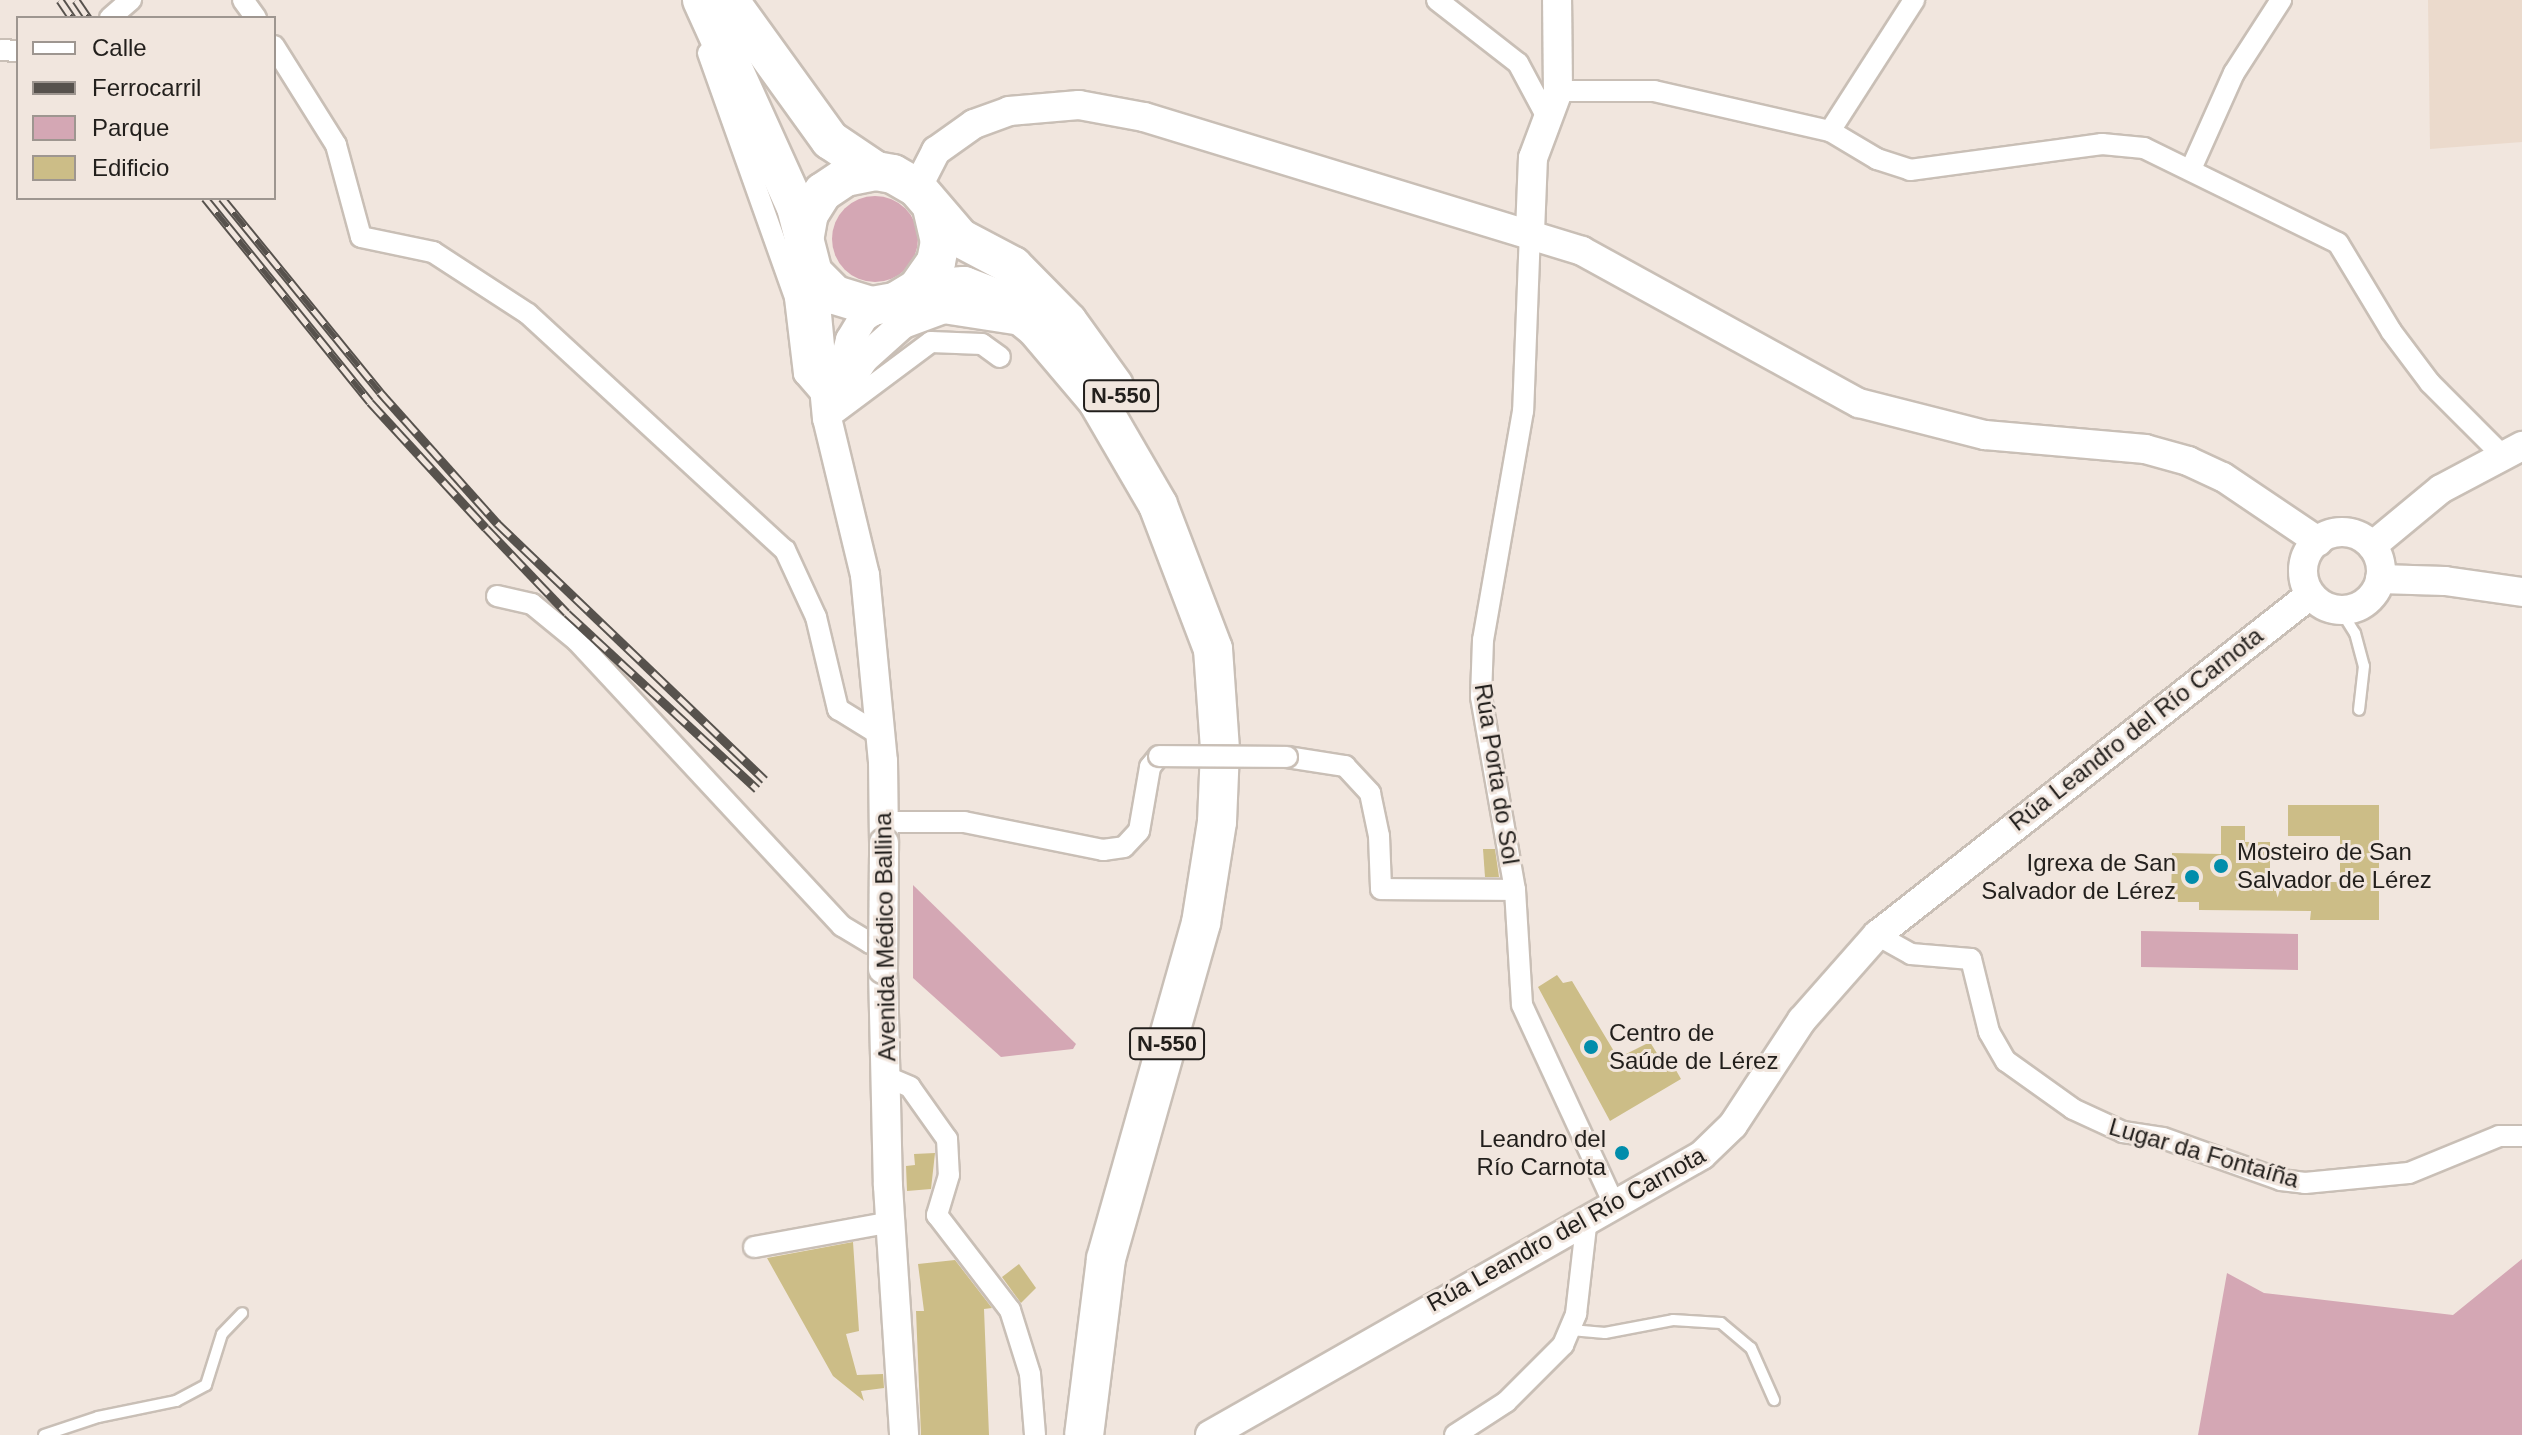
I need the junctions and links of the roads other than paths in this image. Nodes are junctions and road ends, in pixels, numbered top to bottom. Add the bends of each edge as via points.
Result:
1 (131, 0) edge
2 (1437, 0) edge
3 (1557, 0) edge
4 (1914, 0) edge
5 (2281, 0) edge
6 (713, 5) edge
7 (112, 16) edge
8 (276, 49) edge
9 (1558, 91) junction
10 (1548, 119) junction
11 (1830, 131) junction
12 (2191, 169) junction
13 (876, 171) junction
14 (924, 197) junction
15 (1530, 232) junction
16 (809, 257) junction
17 (917, 289) junction
18 (881, 306) junction
19 (1035, 327) junction
20 (1000, 357) dead end
21 (831, 404) junction
22 (2511, 450) edge
23 (2318, 541) junction
24 (2372, 546) junction
25 (2380, 579) junction
26 (2522, 592) edge
27 (2310, 595) junction
28 (497, 596) dead end
29 (2341, 611) junction
30 (1213, 649) junction
31 (2359, 710) dead end
32 (880, 735) junction
33 (884, 832) junction
34 (1515, 890) junction
35 (1877, 935) junction
36 (883, 956) junction
37 (887, 1077) junction
38 (2522, 1136) edge
39 (1613, 1202) junction
40 (1587, 1217) junction
41 (891, 1222) junction
42 (754, 1247) dead end
43 (242, 1313) dead end
44 (1571, 1330) junction
45 (1774, 1400) dead end
46 (44, 1435) edge
47 (904, 1435) edge
48 (1035, 1435) edge
49 (1084, 1435) edge
50 (1210, 1435) edge
51 (1455, 1435) edge

1 - 7 street
2 - 10 street via 1518,63
3 - 9 street
4 - 11 street
5 - 12 street via 2234,73
6 - 13 highway, N-550 via 830,140
6 - 16 highway via 796,207
6 - 21 street via 704,39 795,298 804,374
8 - 32 street via 336,145 361,237 433,252 528,314 785,550 816,617 838,709
9 - 10 street
9 - 11 street via 1633,87
10 - 15 street via 1533,158
11 - 12 street via 1877,159 1910,170 2127,143
12 - 22 street via 2338,243 2391,331 2430,383
13 - 14 highway, N-550
13 - 16 highway via 845,177 823,192 809,214
14 - 15 street via 936,151 974,124 1045,104 1079,105 1144,117
14 - 17 highway via 940,242 936,262
14 - 30 highway, N-550 via 960,238 1013,266 1068,322 1145,431 1176,499
15 - 23 street via 1624,270 1807,379 1859,403 1985,435 2145,449 2188,461 2223,477
15 - 34 street, Rúa Porta do Sol via 1523,411 1480,667 1484,727
16 - 18 highway via 835,295
16 - 21 street, Avenida Médico Ballina
17 - 18 highway, N-550
17 - 19 highway, N-550 via 964,286 1001,300
18 - 21 street, Avenida Médico Ballina via 863,318 850,340
19 - 21 street via 994,313 944,309 903,324 864,359
19 - 30 highway, N-550 via 1097,400 1158,505
20 - 21 street via 982,344 931,342
21 - 32 street, Avenida Médico Ballina via 834,444 865,575
22 - 24 street via 2441,489
23 - 24 street via 2340,532
23 - 27 street via 2302,572
24 - 25 street
25 - 26 street
25 - 29 street via 2366,602
27 - 29 street
27 - 35 street, Rúa Leandro del Río Carnota
28 - 36 street via 532,604 577,641 842,926
29 - 31 lane via 2355,633 2364,666
30 - 49 highway, N-550 via 1220,765 1201,923 1106,1259
32 - 33 street, Avenida Médico Ballina
33 - 34 street, bridge via 964,822 1103,850 1124,847 1139,831 1150,767 1159,756 1287,757 1345,766 1370,793 1379,836 1381,889
33 - 36 street, Avenida Médico Ballina, bridge
34 - 39 street, Rúa Porta do Sol via 1522,1005
35 - 38 street, Lugar da Fontaíña via 1911,954 1971,959 1989,1032 2006,1061 2073,1109 2123,1132 2163,1138 2281,1180 2305,1183 2409,1173 2499,1136
35 - 39 street, Rúa Leandro del Río Carnota via 1802,1020 1718,1141 1683,1167
36 - 37 street, Avenida Médico Ballina
37 - 41 street, Avenida Médico Ballina
37 - 48 street via 910,1087 947,1139 949,1175 937,1215 1010,1310 1030,1374
39 - 40 street, Rúa Leandro del Río Carnota
40 - 44 street
40 - 50 street, Rúa Leandro del Río Carnota
41 - 42 street
41 - 47 street, Avenida Médico Ballina
43 - 46 lane via 222,1334 206,1385 176,1401
44 - 45 lane via 1605,1333 1673,1320 1721,1323 1751,1348
44 - 51 street via 1528,1383

